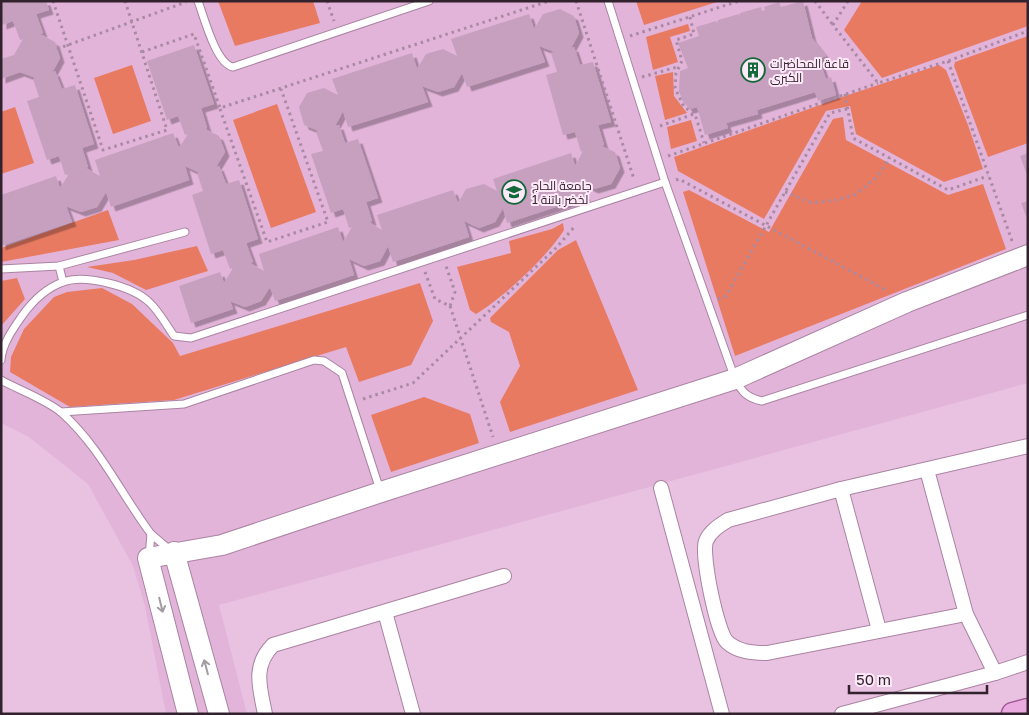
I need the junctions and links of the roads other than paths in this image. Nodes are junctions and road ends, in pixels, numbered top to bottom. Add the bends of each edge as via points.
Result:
1 (198, 1) edge
2 (429, 1) edge
3 (608, 1) edge
4 (665, 182) junction
5 (185, 232) dead end
6 (1023, 257) edge
7 (59, 266) junction
8 (1, 269) edge
9 (63, 282) junction
10 (1028, 315) edge
11 (1, 360) edge
12 (735, 379) junction
13 (1, 380) edge
14 (61, 412) junction
15 (1028, 446) edge
16 (927, 470) junction
17 (661, 488) dead end
18 (841, 489) junction
19 (381, 492) junction
20 (151, 534) junction
21 (174, 552) junction
22 (148, 558) junction
23 (504, 576) dead end
24 (385, 612) junction
25 (966, 614) junction
26 (879, 630) junction
27 (1028, 662) edge
28 (995, 674) junction
29 (1028, 710) edge
30 (188, 714) edge
31 (219, 714) edge
32 (265, 714) edge
33 (413, 714) edge
34 (722, 714) edge
35 (842, 714) edge
36 (1013, 714) edge

1 - 2 lane via 220,58 233,67
3 - 4 lane
4 - 9 lane via 191,338 174,336 150,302 129,290 96,280
4 - 12 lane
5 - 7 lane
6 - 12 street via 907,302
7 - 8 lane
7 - 9 lane
9 - 11 lane via 32,302 13,330
10 - 12 lane via 762,401 743,393
12 - 19 street
13 - 14 lane
14 - 19 lane via 184,404 314,360 324,361 342,373
14 - 20 lane via 95,449
15 - 16 street
16 - 18 street
16 - 25 street
17 - 34 street
18 - 26 street
18 - 26 street via 728,520 706,539 704,563 722,635 745,652 767,653
19 - 21 street via 222,545
20 - 21 lane
20 - 22 lane
21 - 22 street
31 -> 21 street
22 -> 30 street
23 - 24 street
24 - 32 street via 273,645 261,661 257,676
24 - 33 street
25 - 26 street
25 - 28 street
27 - 28 street
28 - 35 street
29 - 36 main road

